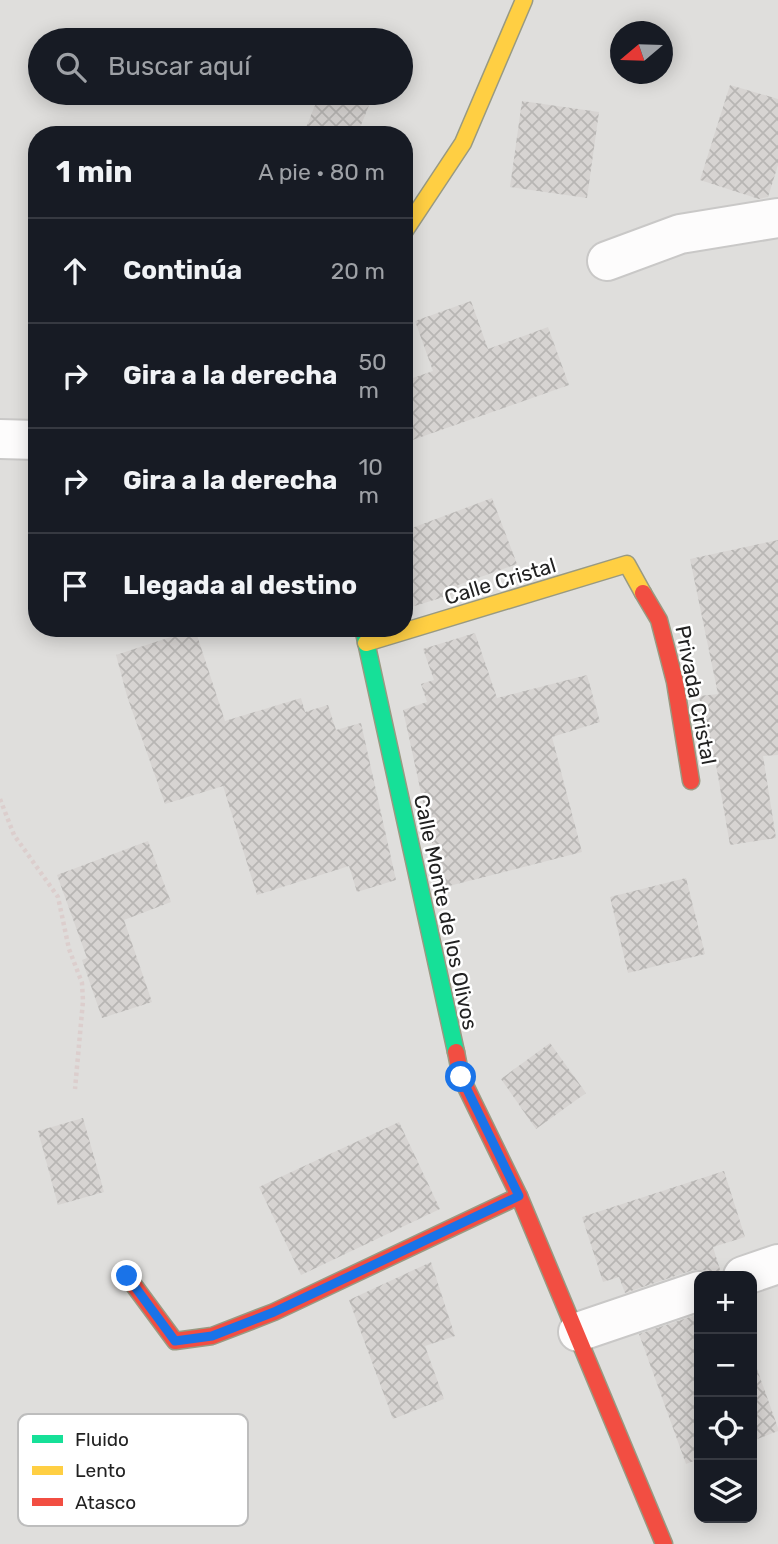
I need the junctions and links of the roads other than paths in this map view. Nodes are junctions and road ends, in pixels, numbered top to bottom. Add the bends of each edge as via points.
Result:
1 (524, 0) edge
2 (413, 218) edge
3 (778, 218) edge
4 (607, 261) dead end
5 (0, 439) edge
6 (28, 440) edge
7 (637, 581) joint
8 (413, 623) edge
9 (364, 637) edge
10 (691, 781) dead end
11 (519, 1196) junction
12 (778, 1264) edge
13 (757, 1271) edge
14 (127, 1276) dead end
15 (694, 1293) edge
16 (578, 1332) junction
17 (664, 1544) edge

1 - 2 street via 463,143
3 - 4 street via 680,234
5 - 6 street
7 - 8 street, Calle Cristal via 627,564
7 - 10 street, Privada Cristal via 659,620 675,682
9 - 11 street, Calle Monte de los Olivos via 461,1077
11 - 14 street via 274,1312 212,1336 175,1341
11 - 16 street, Calle Monte de los Olivos
12 - 13 street
15 - 16 street
16 - 17 street, Calle Monte de los Olivos

